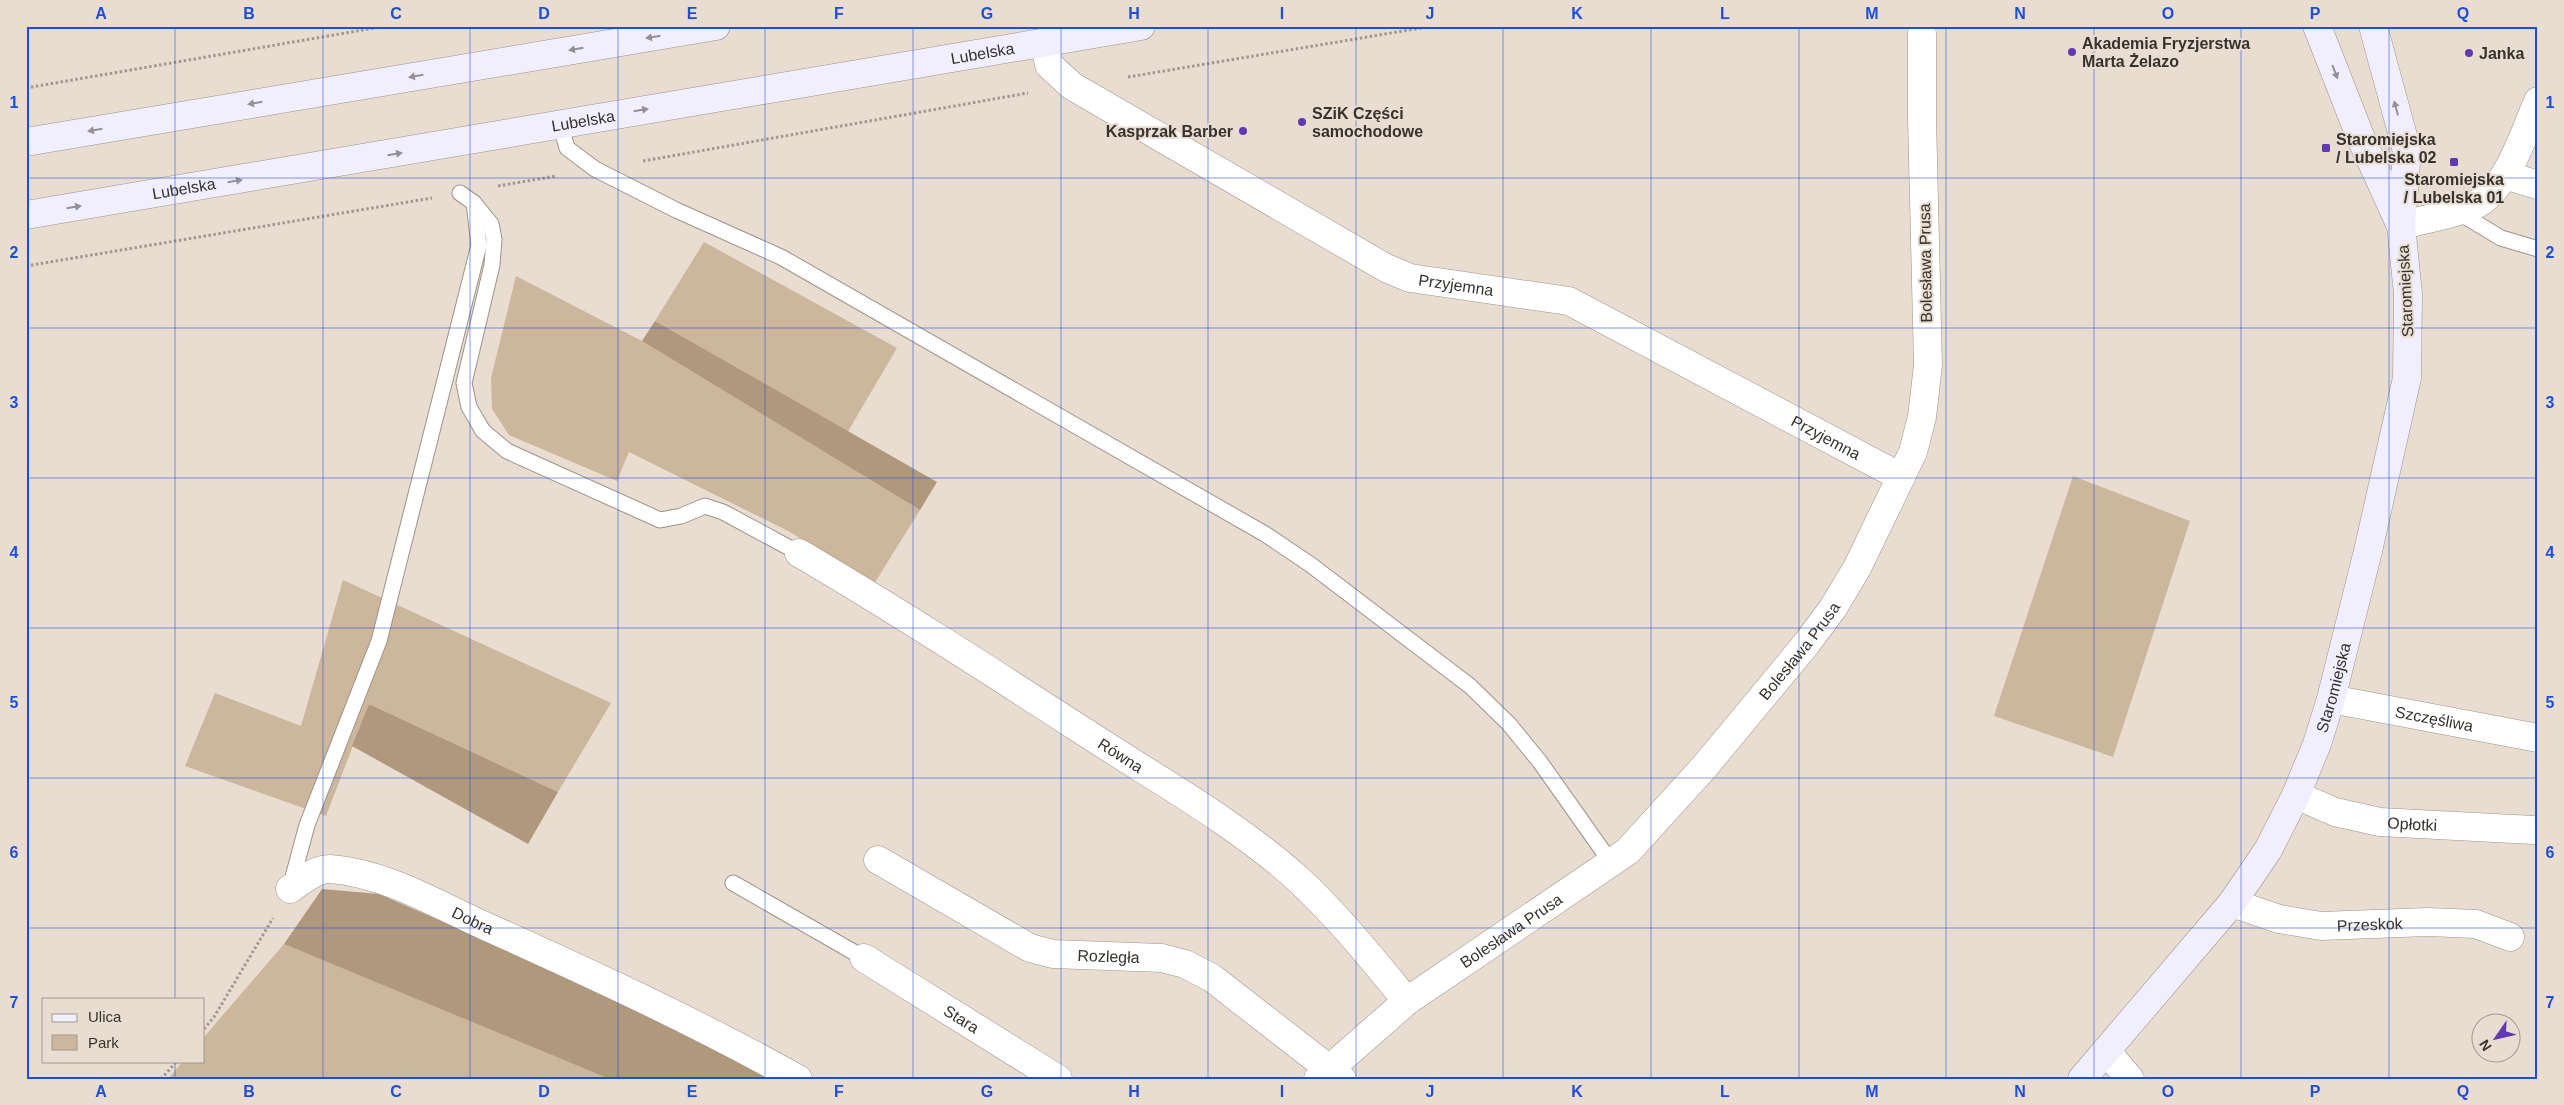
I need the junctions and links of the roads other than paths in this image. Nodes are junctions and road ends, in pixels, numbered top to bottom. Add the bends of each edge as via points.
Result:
1 (716, 26) edge
2 (1141, 26) edge
3 (2317, 26) edge
4 (2373, 26) edge
5 (1922, 34) dead end
6 (1045, 43) junction
7 (2538, 101) edge
8 (560, 123) junction
9 (29, 144) edge
10 (2505, 175) junction
11 (2538, 185) edge
12 (460, 193) road end
13 (474, 203) junction
14 (31, 210) edge
15 (2455, 211) junction
16 (2401, 225) junction
17 (2538, 248) edge
18 (1902, 477) junction
19 (800, 552) joint
20 (2331, 698) junction
21 (2538, 738) edge
22 (2296, 796) junction
23 (2533, 830) dead end
24 (878, 860) dead end
25 (1612, 864) junction
26 (733, 883) dead end
27 (290, 889) joint
28 (2232, 903) junction
29 (2510, 937) dead end
30 (864, 958) joint
31 (1408, 1001) junction
32 (2106, 1051) junction
33 (1330, 1075) edge
34 (798, 1079) edge
35 (1058, 1079) edge
36 (2082, 1079) edge
37 (2130, 1079) edge

1 -> 9 main road
2 - 6 main road, Lubelska
3 -> 16 main road, Staromiejska via 2360,136
16 -> 4 main road, Staromiejska via 2407,151
5 - 18 street, Bolesława Prusa via 1928,365 1922,417 1913,452
8 -> 6 main road, Lubelska
6 - 18 street, Przyjemna via 1049,65 1072,86 1386,268 1410,278 1569,301
7 - 10 street, Staromiejska
14 -> 8 main road, Lubelska via 437,147
8 - 25 lane via 566,148 595,169 676,210 782,257 1264,534 1311,565 1470,686 1509,724
10 - 11 street
10 - 15 street, Staromiejska via 2492,192 2475,205
12 - 13 lane
13 - 19 lane via 491,224 494,239 492,265 464,383 469,407 483,431 507,451 660,520 682,516 705,506
13 - 27 lane via 480,245 379,641 307,826
15 - 16 street, Staromiejska
15 - 17 lane via 2501,238
16 - 20 main road, Staromiejska via 2408,294 2407,378
18 - 25 street, Bolesława Prusa via 1857,568 1833,608 1706,765 1652,827
19 - 31 street, Równa via 1155,777 1268,854 1299,880
20 - 21 street, Szczęśliwa
20 - 22 main road, Staromiejska
22 - 23 street, Opłotki via 2335,812 2380,822
22 - 28 main road, Staromiejska via 2268,850
24 - 33 street, Rozległa via 1030,948 1053,954 1162,958 1185,964 1212,978
25 - 31 street, Bolesława Prusa
26 - 30 lane
27 - 34 street, Dobra via 312,873 328,869 386,882 626,989 727,1039
28 - 29 street, Przeskok via 2279,918 2321,926 2428,922 2476,924
28 - 32 main road, Staromiejska
30 - 35 street, Stara
31 - 33 street, Bolesława Prusa
32 - 36 main road, Staromiejska
32 - 37 street

